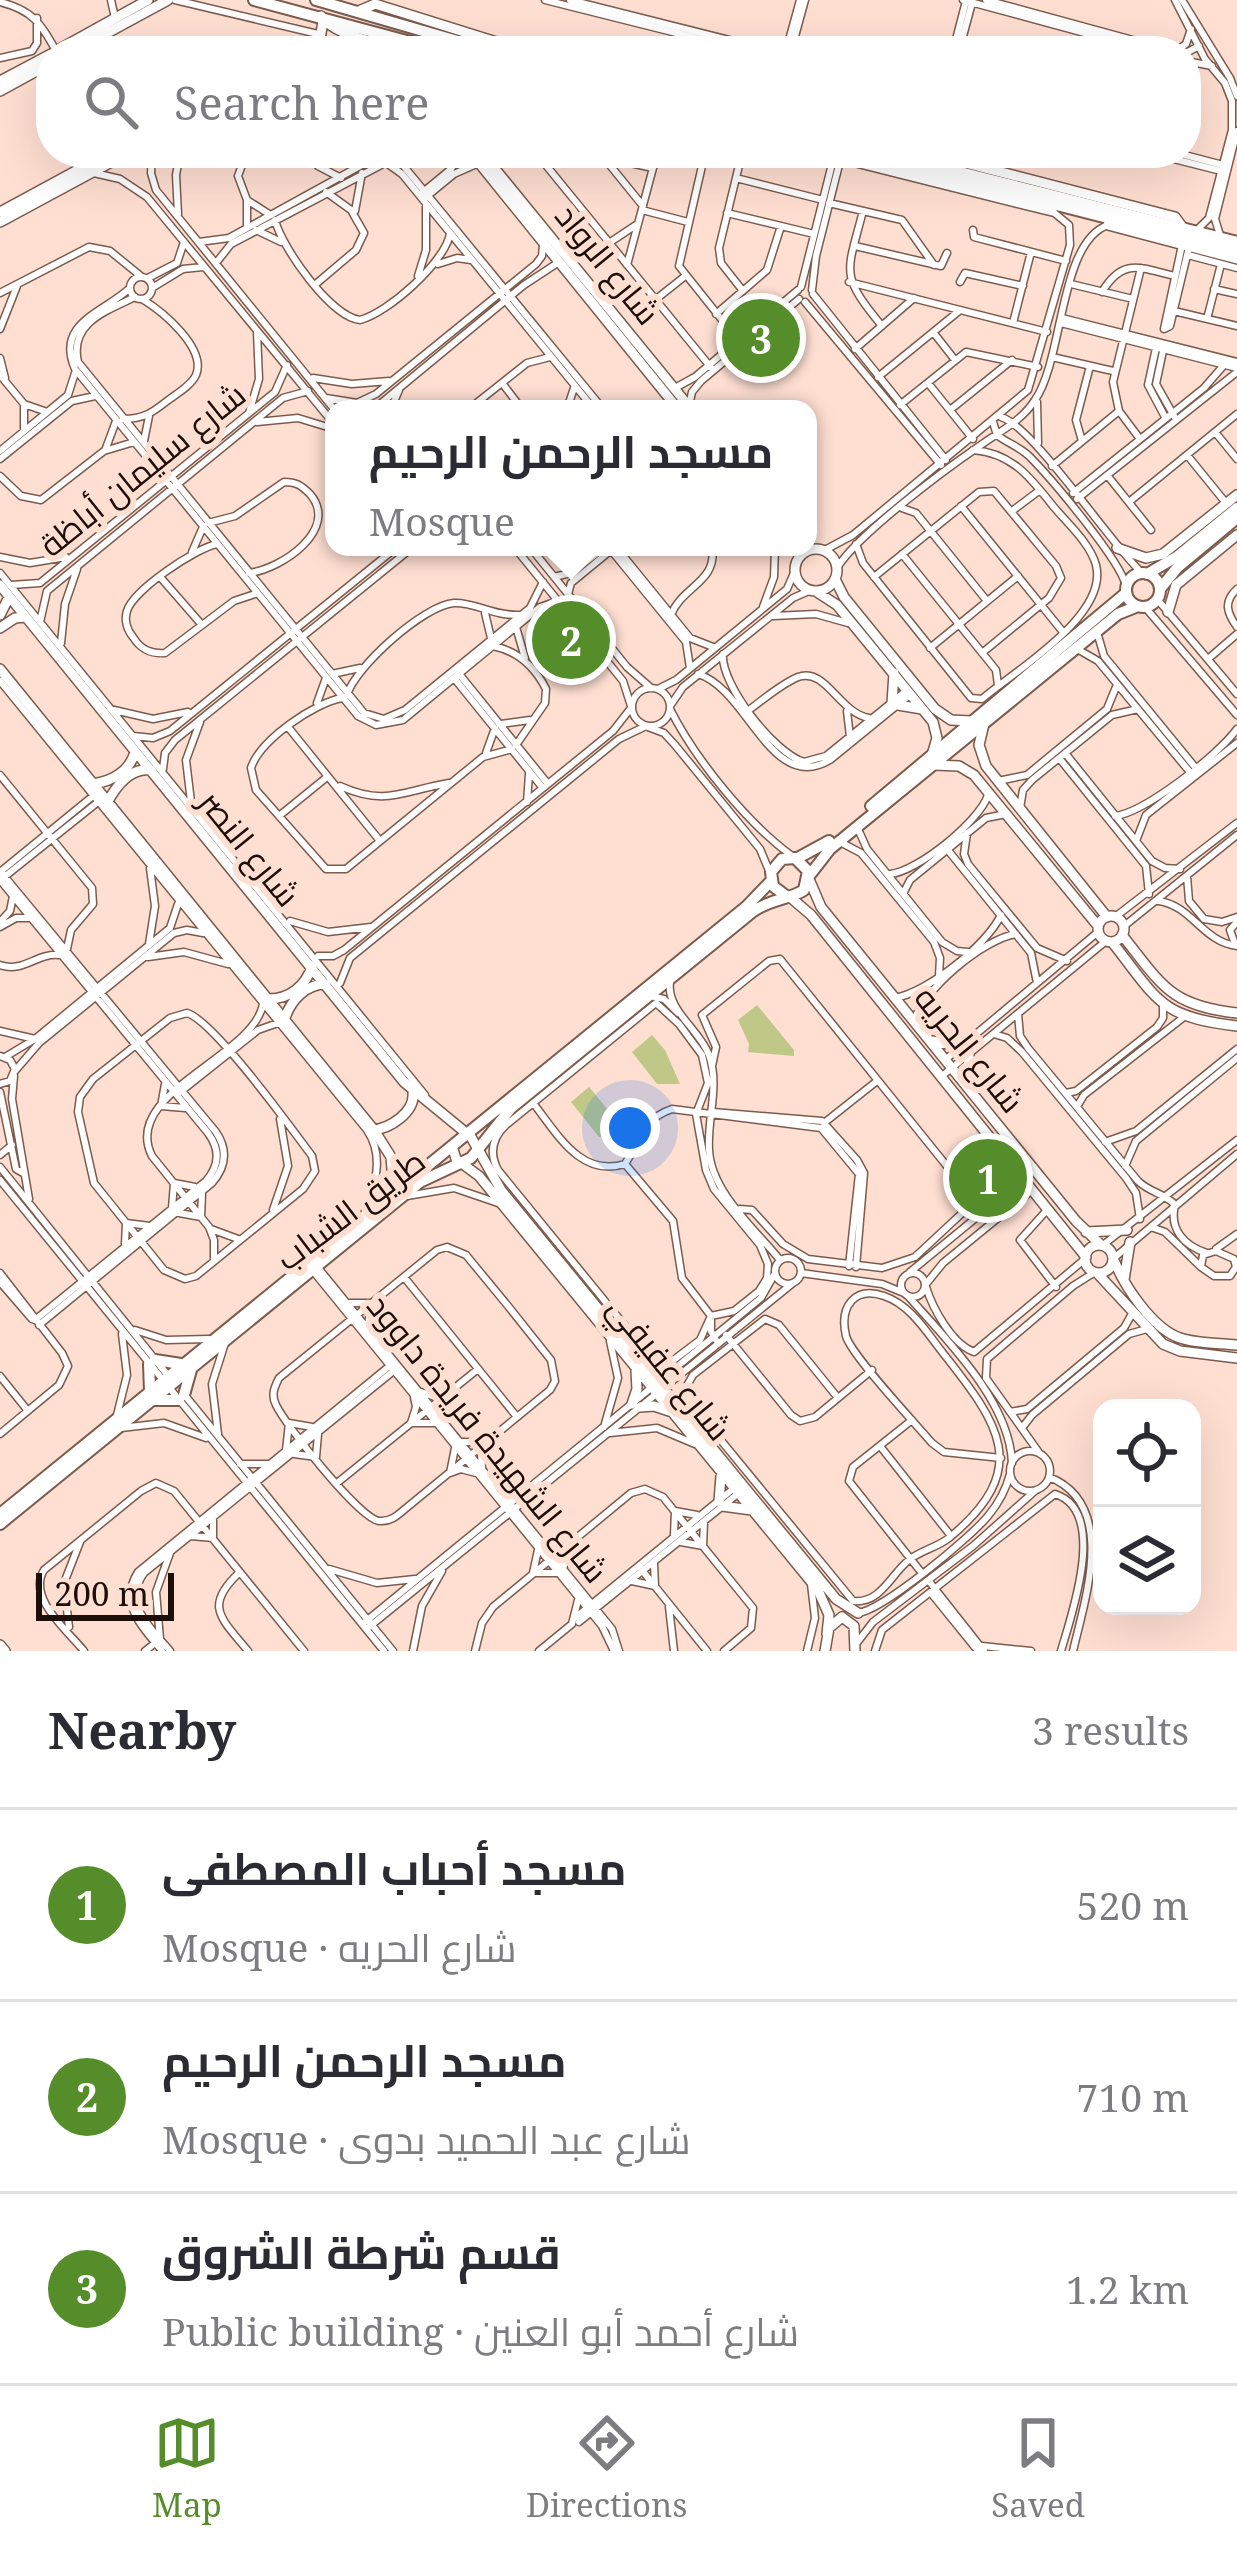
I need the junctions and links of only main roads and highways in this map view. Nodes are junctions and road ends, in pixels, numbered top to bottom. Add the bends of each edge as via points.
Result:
1 (254, 0) edge
2 (319, 1) edge
3 (351, 6) edge
4 (377, 36) edge
5 (445, 36) edge
6 (910, 168) edge
7 (950, 168) edge
8 (970, 179) junction
9 (985, 182) junction
10 (1234, 248) edge
11 (1232, 506) edge
12 (1237, 518) edge
13 (1144, 573) junction
14 (1126, 590) junction
15 (1150, 600) junction
16 (980, 722) junction
17 (932, 761) junction
18 (795, 859) junction
19 (809, 878) junction
20 (771, 879) junction
21 (787, 896) junction
22 (396, 1196) junction
23 (312, 1265) junction
24 (188, 1365) junction
25 (150, 1396) junction
26 (117, 1424) junction
27 (0, 1514) edge
28 (0, 1524) edge

1 - 4 main road
2 - 3 main road
3 - 5 main road
6 - 8 main road
7 - 8 main road
8 - 9 main road
9 - 10 main road via 1187,229
9 - 10 main road via 1053,208
11 - 13 main road via 1178,556
12 - 15 main road
13 - 14 main road
13 - 15 main road via 1156,579
14 - 15 main road
14 - 16 main road
15 - 16 main road via 1124,610
16 - 17 main road
17 - 18 main road
17 - 19 main road via 819,860
18 - 19 main road
18 - 20 main road via 778,861
19 - 21 main road via 804,890
20 - 21 main road
20 - 22 main road, طريق الشباب
21 - 22 main road, طريق الشباب via 752,912 503,1116 478,1151
22 - 23 main road, طريق الشباب
22 - 23 main road, طريق الشباب
23 - 24 main road, طريق الشباب
24 - 25 main road, طريق الشباب
24 - 25 main road via 181,1398
24 - 25 main road via 152,1362
25 - 26 main road, طريق الشباب
26 - 27 main road, طريق الشباب
26 - 28 main road, طريق الشباب

